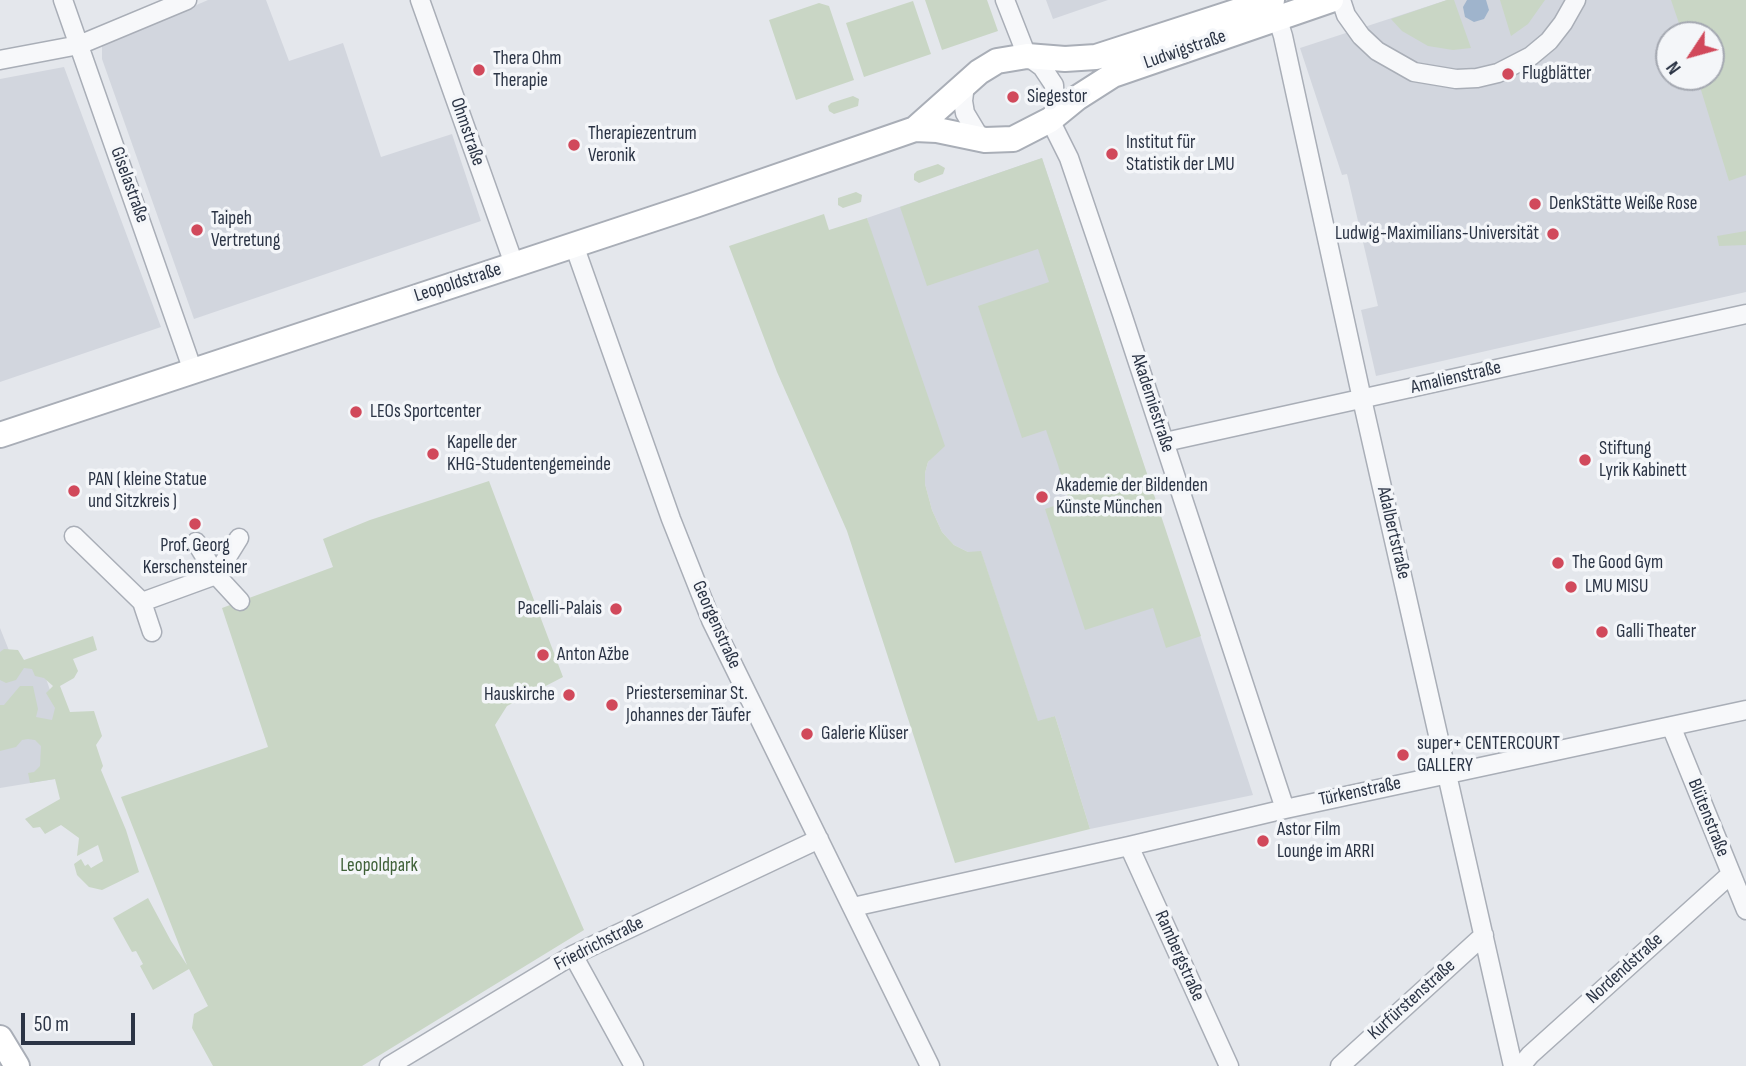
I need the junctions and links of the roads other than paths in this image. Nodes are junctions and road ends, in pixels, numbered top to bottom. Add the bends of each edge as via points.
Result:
1 (63, 0) edge
2 (187, 0) edge
3 (421, 0) edge
4 (1005, 0) edge
5 (1331, 0) edge
6 (1341, 0) edge
7 (1576, 0) edge
8 (1274, 6) edge
9 (79, 46) junction
10 (1027, 56) junction
11 (0, 60) edge
12 (965, 85) junction
13 (1050, 120) junction
14 (915, 129) junction
15 (985, 140) junction
16 (574, 245) junction
17 (514, 264) junction
18 (1746, 314) edge
19 (193, 371) junction
20 (1362, 400) junction
21 (0, 435) edge
22 (1165, 442) junction
23 (74, 536) dead end
24 (239, 538) dead end
25 (196, 542) dead end
26 (216, 575) junction
27 (240, 601) dead end
28 (142, 602) junction
29 (152, 632) dead end
30 (1746, 710) edge
31 (1671, 726) junction
32 (1447, 773) junction
33 (1285, 809) junction
34 (819, 839) junction
35 (1129, 846) junction
36 (1731, 874) junction
37 (852, 907) junction
38 (1746, 910) edge
39 (1484, 935) junction
40 (573, 955) junction
41 (0, 1038) edge
42 (17, 1066) edge
43 (389, 1066) edge
44 (634, 1066) edge
45 (930, 1066) edge
46 (1229, 1066) edge
47 (1340, 1066) edge
48 (1513, 1066) edge
49 (1521, 1066) edge

1 - 9 street, Giselastraße
2 - 9 street
3 - 17 street, Ohmstraße
4 - 10 street
5 - 8 main road, Ludwigstraße
6 - 7 street via 1353,26 1377,51 1414,72 1456,79 1498,73 1531,56 1549,41
8 - 10 main road, Ludwigstraße via 1096,57
8 - 13 main road, Ludwigstraße via 1113,75
8 - 20 street, Adalbertstraße
9 - 11 street
9 - 19 street, Giselastraße
10 - 12 main road, Leopoldstraße via 998,61
10 - 13 street via 1055,85
12 - 14 main road, Leopoldstraße
12 - 15 street via 965,113
13 - 15 main road, Leopoldstraße via 1013,139
13 - 22 street, Akademiestraße via 1069,158
14 - 15 main road, Leopoldstraße
14 - 16 main road, Leopoldstraße
16 - 17 main road, Leopoldstraße
16 - 34 street, Georgenstraße via 711,620
17 - 19 main road, Leopoldstraße
18 - 20 street, Amalienstraße
19 - 21 main road, Leopoldstraße
20 - 22 street, Amalienstraße
20 - 32 street, Adalbertstraße
22 - 33 street, Akademiestraße
23 - 28 street
24 - 26 street
25 - 26 street
26 - 27 street
26 - 28 street
28 - 29 street
30 - 31 street, Türkenstraße
31 - 32 street, Türkenstraße
31 - 36 street, Blütenstraße
32 - 33 street, Türkenstraße
32 - 39 street, Adalbertstraße
33 - 35 street, Türkenstraße
34 - 37 street, Georgenstraße
34 - 40 street, Friedrichstraße
35 - 37 street, Türkenstraße
35 - 46 street, Rambergstraße
36 - 38 street, Blütenstraße
36 - 49 street, Nordendstraße
37 - 45 street, Georgenstraße
39 - 47 street, Kurfürstenstraße
39 - 48 street, Adalbertstraße
40 - 43 street, Friedrichstraße
40 - 44 street
41 - 42 main road

